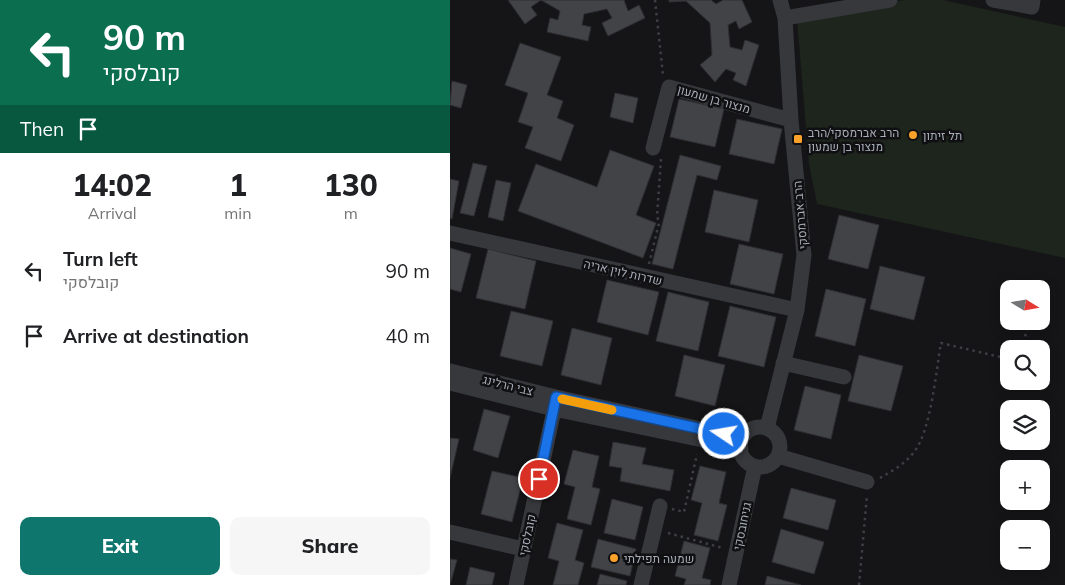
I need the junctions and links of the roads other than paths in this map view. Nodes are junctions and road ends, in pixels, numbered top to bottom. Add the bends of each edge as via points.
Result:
1 (780, 0) edge
2 (890, 0) edge
3 (993, 0) edge
4 (1032, 3) edge
5 (785, 18) junction
6 (791, 120) junction
7 (653, 148) dead end
8 (450, 233) edge
9 (797, 310) junction
10 (783, 363) junction
11 (450, 370) edge
12 (844, 377) dead end
13 (450, 383) edge
14 (555, 403) junction
15 (767, 428) junction
16 (741, 443) junction
17 (778, 456) junction
18 (755, 466) junction
19 (867, 482) road end
20 (660, 506) road end
21 (450, 532) edge
22 (523, 549) junction
23 (516, 585) edge
24 (641, 585) edge
25 (729, 585) edge

1 - 5 street, הרב אברמסקי
2 - 5 street
3 - 4 street
5 - 6 street, הרב אברמסקי
6 - 7 street, מנצור בן שמעון via 669,87
6 - 9 street, הרב אברמסקי via 804,255
8 - 9 street, שדרות לוין אריה
9 - 10 street, הרב אברמסקי
10 - 12 street
10 - 15 street, הרב אברמסקי
11 - 14 street, צבי הרלינג
13 - 14 street, צבי הרלינג
14 - 16 street, צבי הרלינג
14 - 16 street, צבי הרלינג via 700,440
14 - 22 street, קובלסקי
15 - 16 street via 756,427 745,433
15 - 17 street via 778,436
16 - 18 street via 745,460
17 - 18 street via 769,465
17 - 19 street
18 - 25 street, גניחובסקי
20 - 24 street
21 - 22 street
22 - 23 street, קובלסקי

